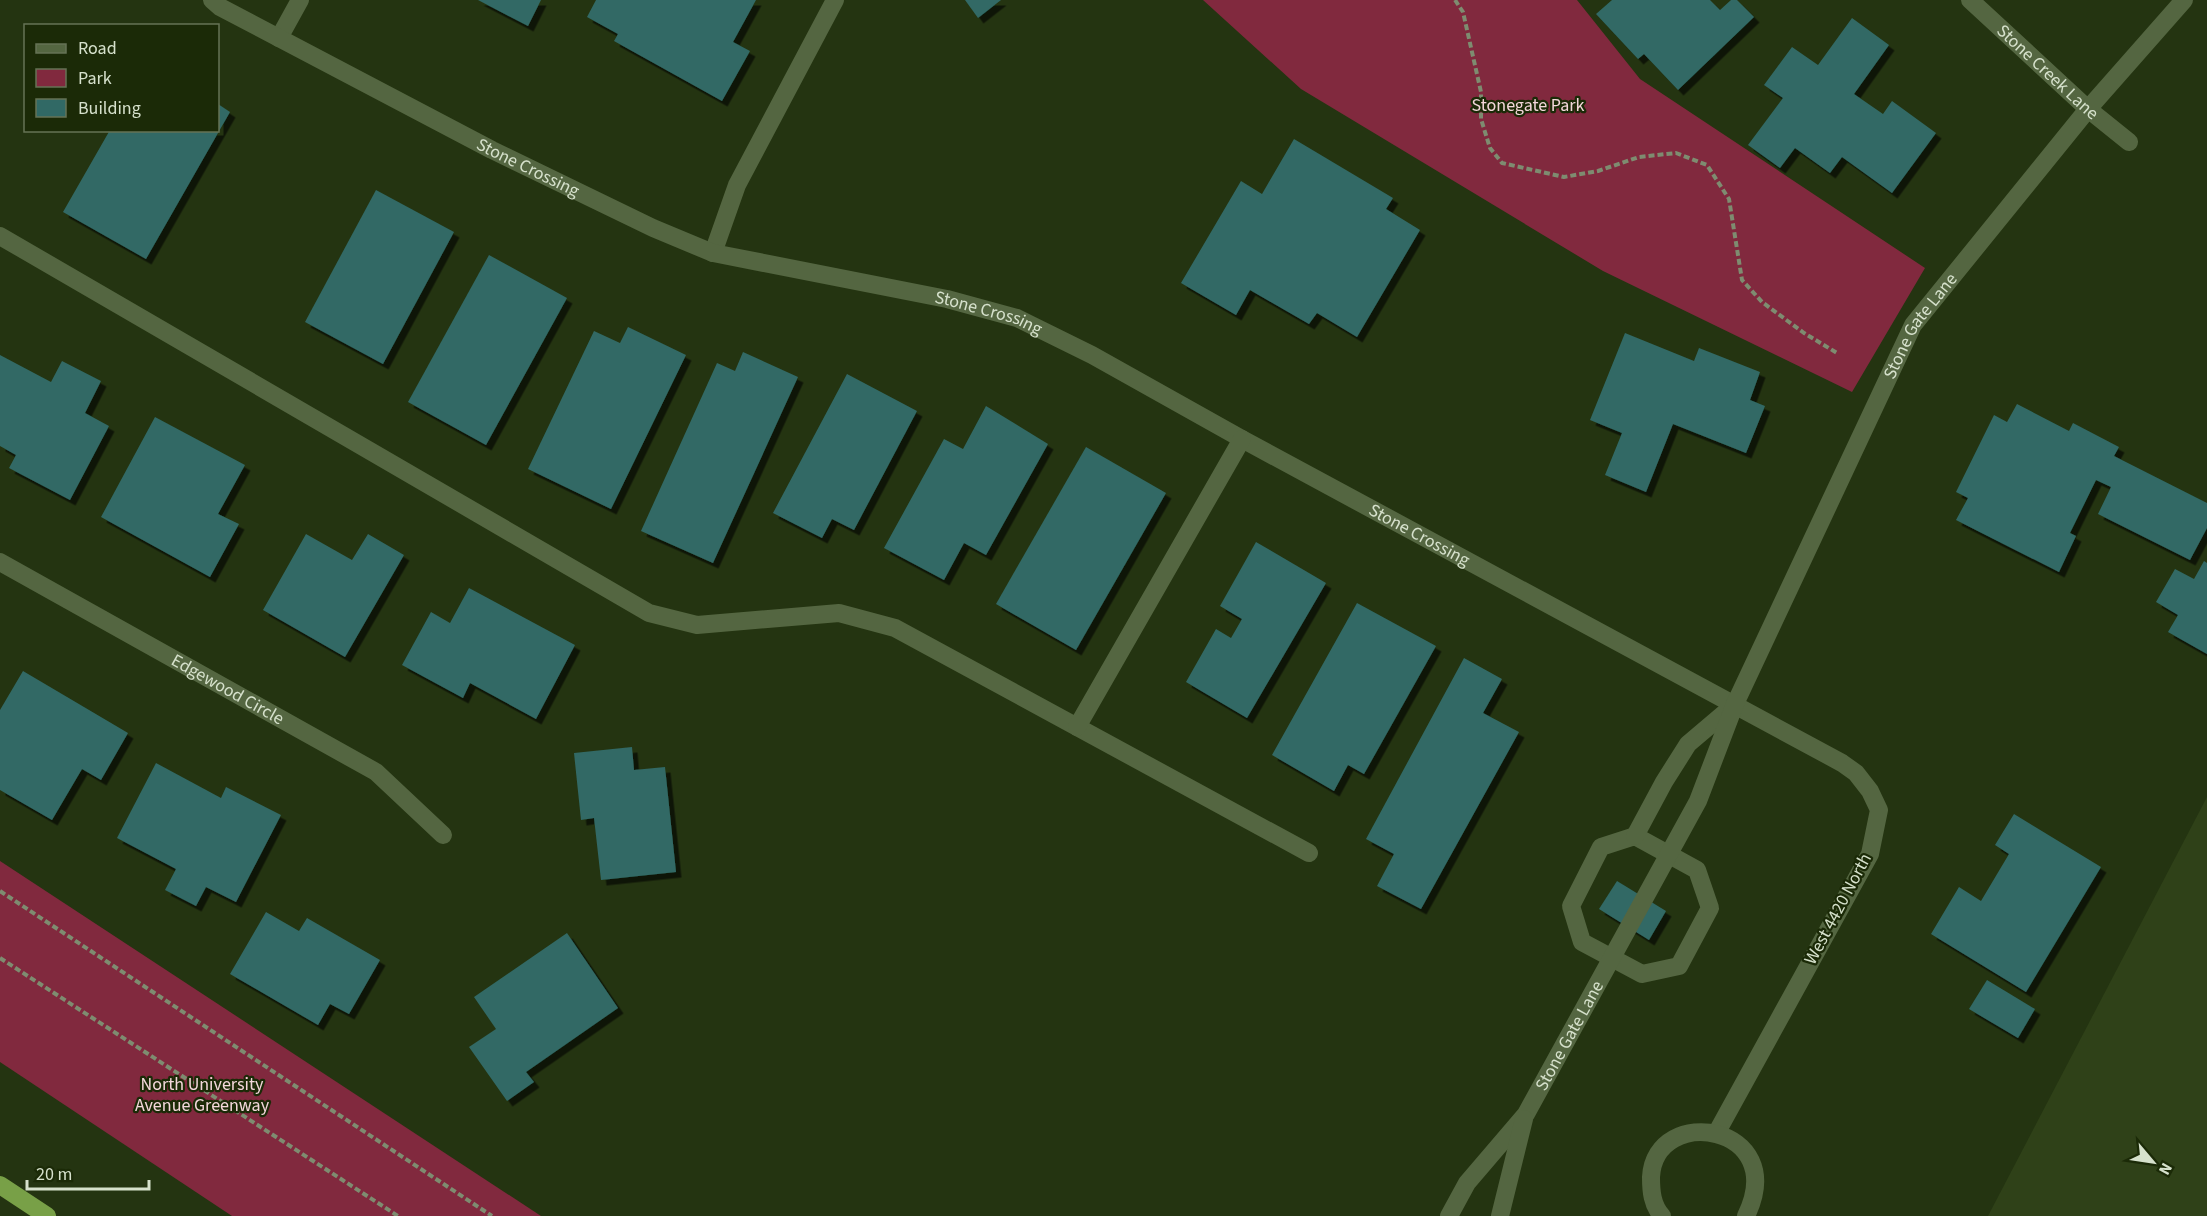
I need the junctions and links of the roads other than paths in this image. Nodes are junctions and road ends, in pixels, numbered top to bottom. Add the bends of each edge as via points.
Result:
1 (213, 0) edge
2 (300, 0) edge
3 (835, 0) edge
4 (1970, 0) edge
5 (2184, 0) edge
6 (279, 38) junction
7 (2088, 110) junction
8 (2129, 142) dead end
9 (0, 236) edge
10 (713, 253) junction
11 (1242, 439) junction
12 (0, 562) edge
13 (1735, 704) junction
14 (1077, 727) junction
15 (442, 835) dead end
16 (1635, 836) junction
17 (1309, 853) dead end
18 (1668, 854) junction
19 (1611, 958) junction
20 (1526, 1114) junction
21 (1717, 1132) junction
22 (0, 1185) edge
23 (47, 1216) edge
24 (1449, 1216) edge
25 (1500, 1216) edge
26 (1662, 1216) edge
27 (1746, 1216) edge

1 - 6 street, Stone Crossing
2 - 6 street
3 - 10 street via 737,185
4 - 7 street, Stone Creek Lane
5 - 7 street, Stone Gate Lane
6 - 10 street, Stone Crossing via 492,150
7 - 8 street, Stone Creek Lane
7 - 13 street, Stone Gate Lane via 1913,325
9 - 14 street via 648,613 697,625 839,612 895,628
10 - 11 street, Stone Crossing via 947,299 1017,318
11 - 13 street, Stone Crossing
11 - 14 street
12 - 15 street, Edgewood Circle via 376,772
13 - 16 street, Stone Gate Lane via 1688,744
13 - 18 street, Stone Gate Lane via 1698,801
13 - 21 street, West 4420 North via 1856,773 1879,810 1870,854
14 - 17 street
16 - 18 street
16 - 19 street via 1601,847 1571,906 1582,942
18 - 19 street, Stone Gate Lane
18 - 19 street via 1697,870 1710,908 1679,966 1642,974
19 - 20 street, Stone Gate Lane
20 - 24 street, Stone Gate Lane via 1467,1183
20 - 25 street, Stone Gate Lane
21 - 26 street via 1696,1131 1677,1138 1661,1152 1652,1171 1651,1192
21 - 27 street via 1736,1141 1749,1156 1756,1176 1755,1197
22 - 23 highway

